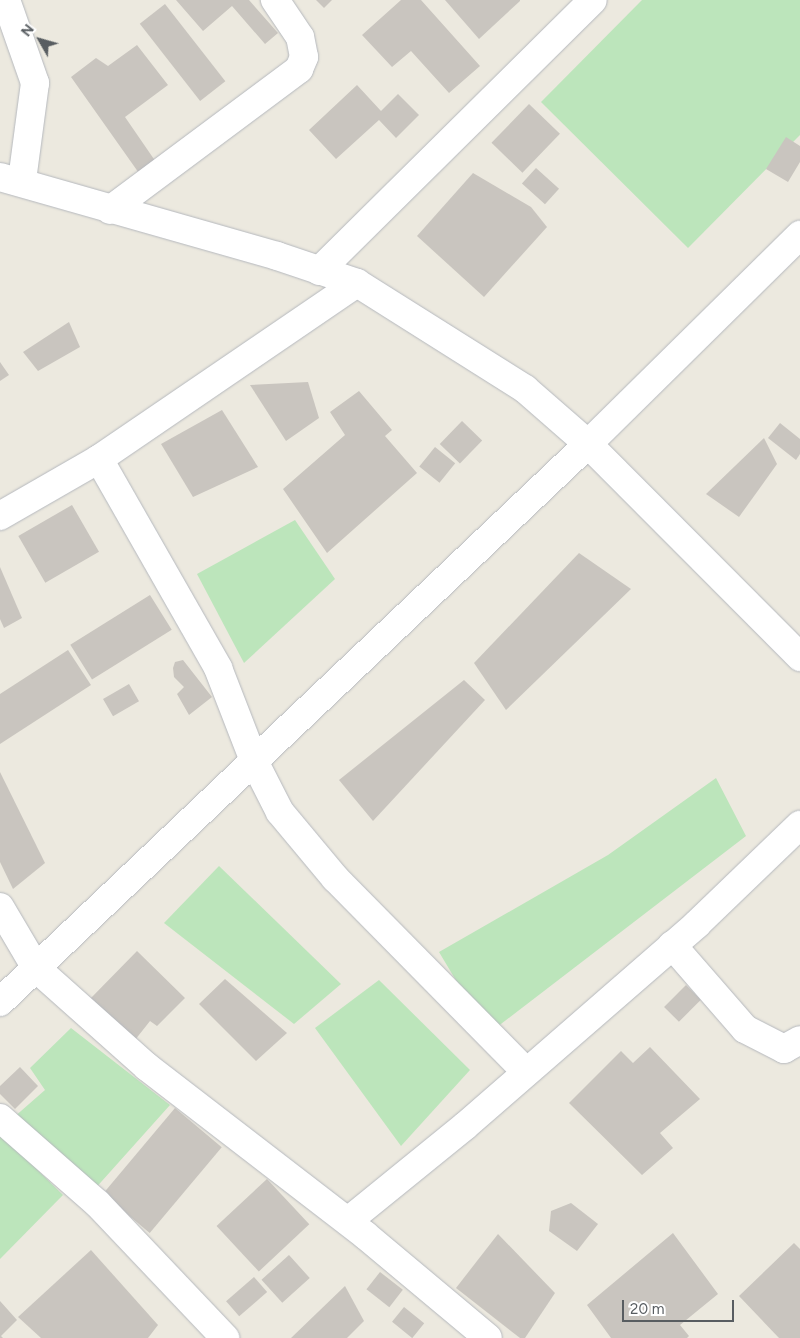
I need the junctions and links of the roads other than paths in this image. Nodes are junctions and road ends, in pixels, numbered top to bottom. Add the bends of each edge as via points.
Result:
1 (6, 0) edge
2 (275, 0) edge
3 (588, 2) edge
4 (11, 179) edge
5 (110, 210) junction
6 (800, 236) edge
7 (320, 271) junction
8 (358, 283) junction
9 (588, 444) junction
10 (99, 459) junction
11 (0, 516) edge
12 (800, 656) edge
13 (254, 762) junction
14 (800, 825) edge
15 (0, 906) edge
16 (672, 946) junction
17 (36, 968) junction
18 (0, 1002) edge
19 (800, 1040) edge
20 (526, 1072) junction
21 (0, 1118) edge
22 (348, 1221) junction
23 (225, 1338) edge
24 (488, 1338) edge

1 - 4 street via 35,83
2 - 5 street via 300,37 304,57 299,69
3 - 7 street
4 - 5 street
5 - 7 street
6 - 9 street
7 - 8 street
8 - 9 street via 525,389
8 - 10 street
9 - 12 street
9 - 13 street
10 - 11 street
10 - 13 street via 218,668
13 - 17 street
13 - 20 street via 280,812 335,878
14 - 16 street
15 - 17 street
16 - 19 street via 745,1029 784,1049
16 - 20 street
17 - 18 street
17 - 22 street via 147,1067
20 - 22 street
21 - 23 street via 98,1204
22 - 24 street

